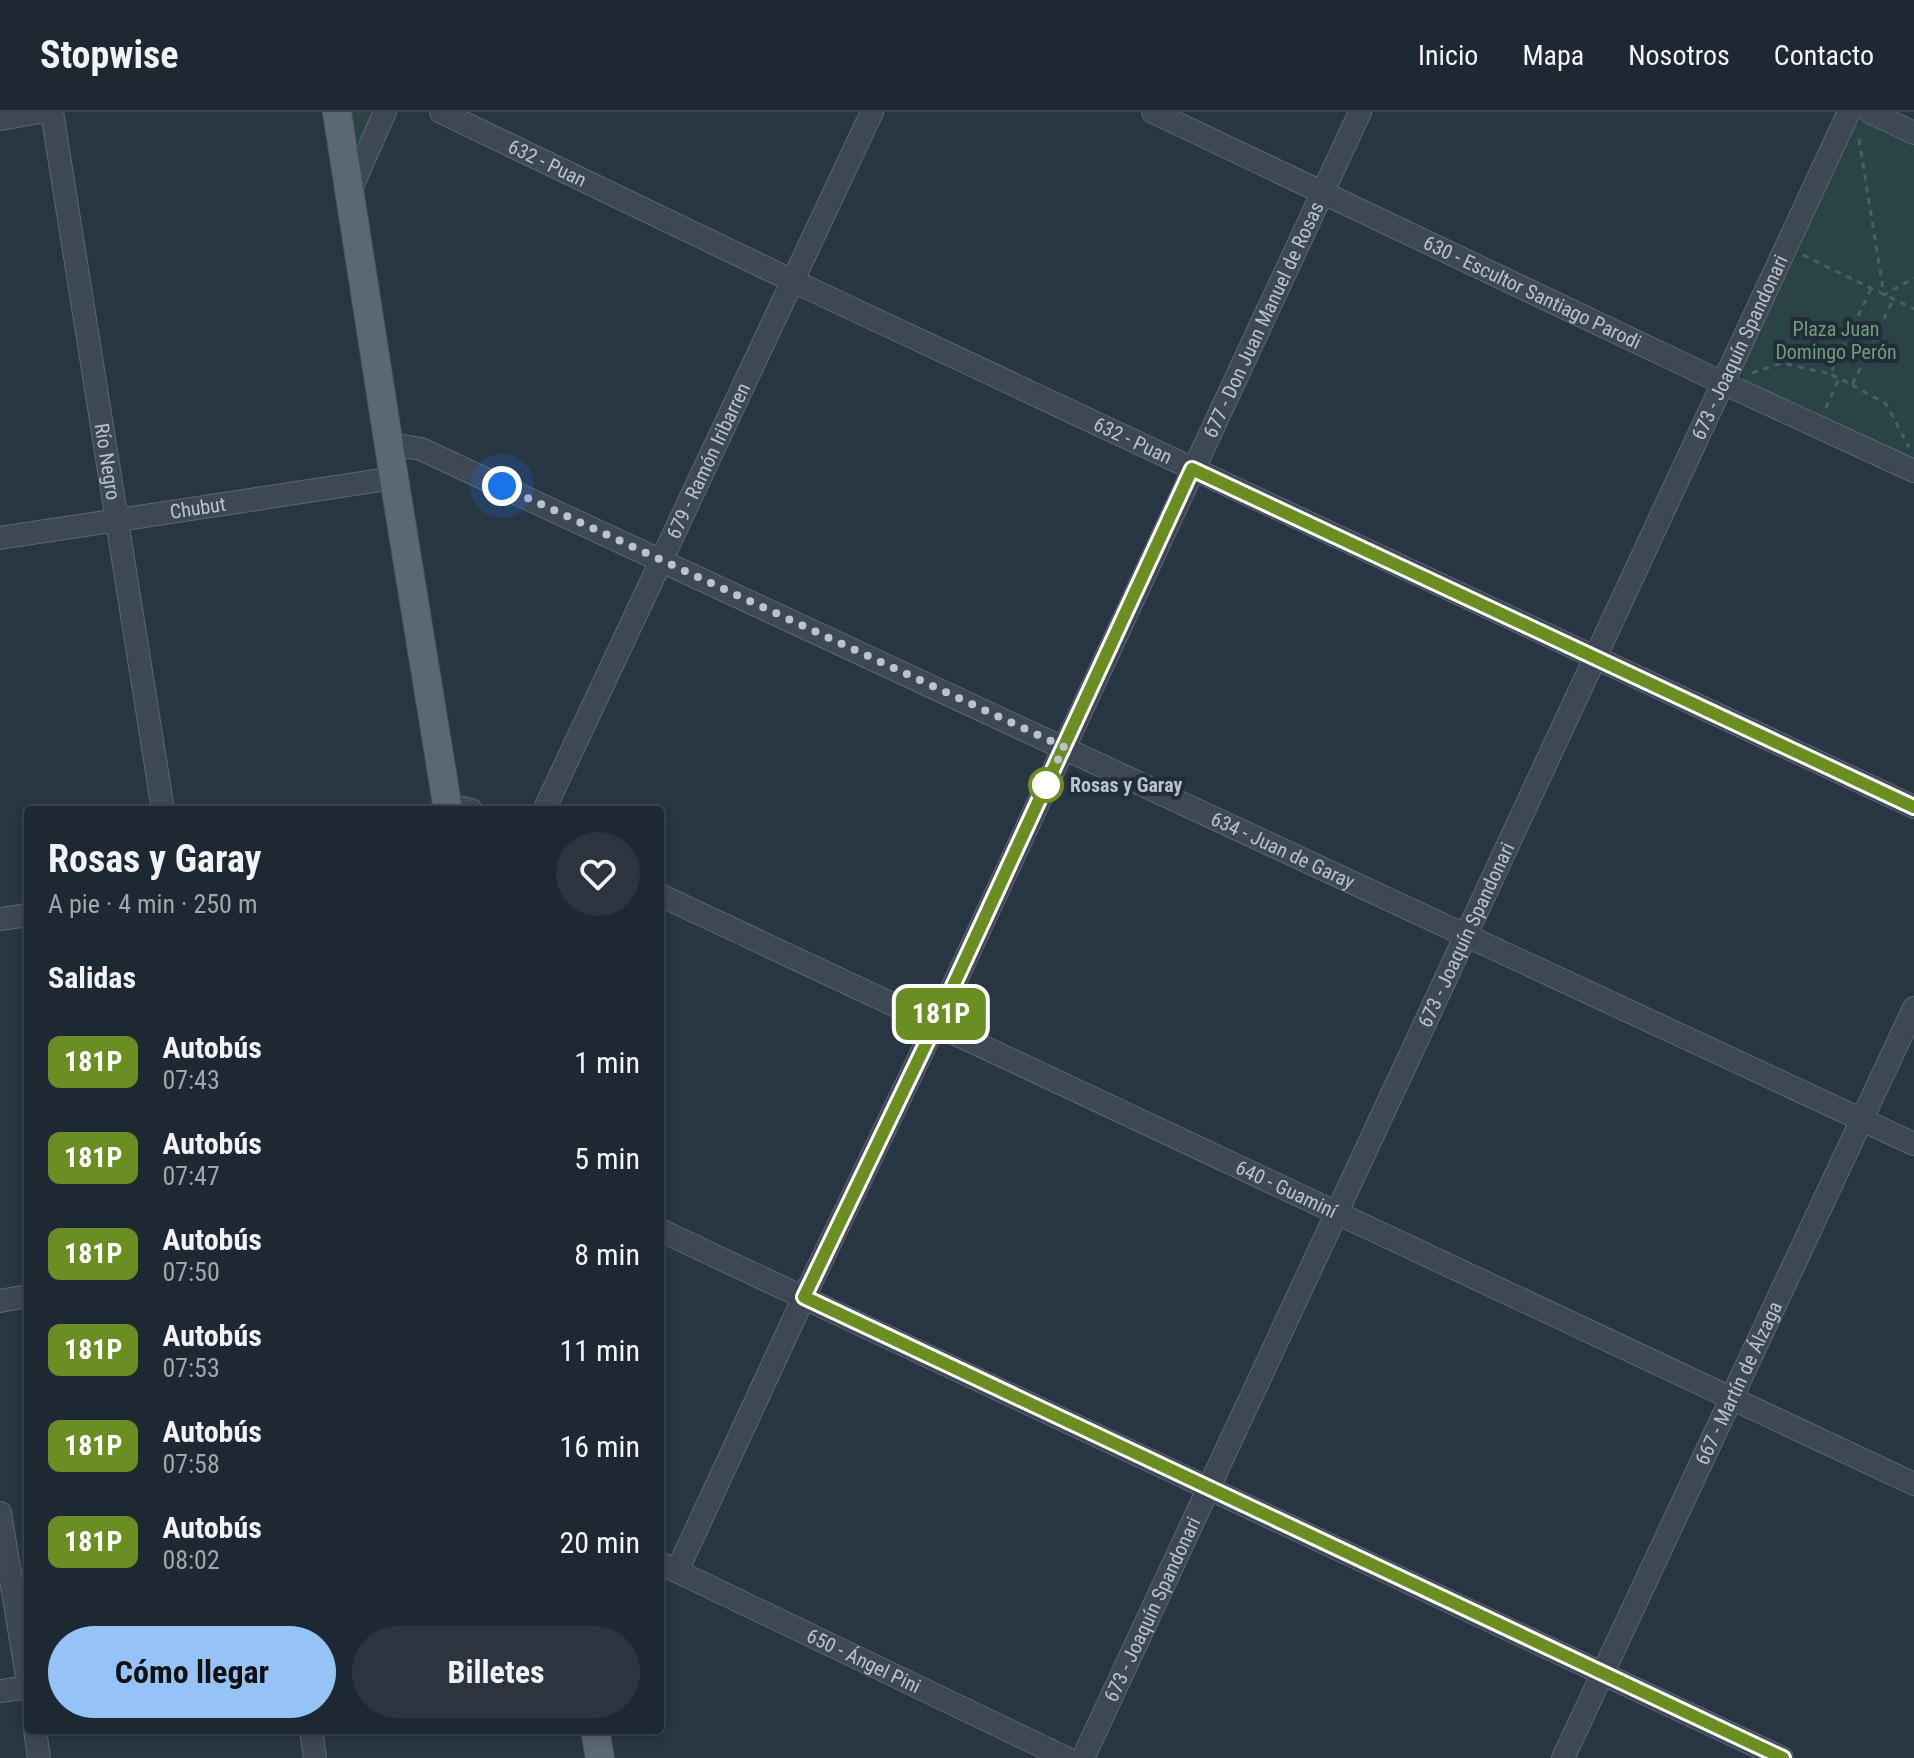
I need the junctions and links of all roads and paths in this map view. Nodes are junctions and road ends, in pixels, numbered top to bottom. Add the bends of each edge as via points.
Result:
1 (40, 112) edge
2 (52, 112) edge
3 (337, 112) edge
4 (385, 112) edge
5 (441, 112) edge
6 (872, 112) edge
7 (1153, 112) edge
8 (1360, 112) edge
9 (1858, 117) edge
10 (0, 119) edge
11 (1914, 133) edge
12 (350, 191) junction
13 (1322, 193) junction
14 (1785, 247) junction
15 (1914, 278) edge
16 (793, 281) junction
17 (1871, 289) junction
18 (1884, 295) junction
19 (1893, 300) junction
20 (1914, 309) edge
21 (1830, 374) junction
22 (1839, 378) junction
23 (1723, 383) junction
24 (1852, 385) junction
25 (1818, 426) junction
26 (390, 444) junction
27 (1914, 456) edge
28 (1192, 469) junction
29 (1914, 471) edge
30 (394, 478) junction
31 (116, 521) junction
32 (0, 538) edge
33 (663, 560) junction
34 (1595, 657) junction
35 (1064, 747) junction
36 (162, 806) edge
37 (456, 806) edge
38 (546, 806) edge
39 (1914, 807) edge
40 (664, 897) edge
41 (24, 916) edge
42 (0, 919) edge
43 (1466, 935) junction
44 (1914, 1008) edge
45 (935, 1025) junction
46 (1862, 1120) junction
47 (1914, 1144) edge
48 (1337, 1213) junction
49 (664, 1232) edge
50 (24, 1297) edge
51 (804, 1297) junction
52 (0, 1301) edge
53 (1731, 1399) junction
54 (1914, 1484) edge
55 (1209, 1488) junction
56 (0, 1513) edge
57 (669, 1567) edge
58 (24, 1660) edge
59 (1602, 1673) junction
60 (24, 1686) edge
61 (0, 1691) edge
62 (36, 1734) edge
63 (312, 1734) edge
64 (596, 1734) edge
65 (39, 1758) edge
66 (315, 1758) edge
67 (600, 1758) edge
68 (1066, 1758) edge
69 (1083, 1758) edge
70 (1563, 1758) edge
71 (1782, 1758) edge

1 - 10 street
2 - 31 street, Río Negro
3 - 12 main road
4 - 12 street
5 - 16 street, 632 - Puan
6 - 16 street, 679 - Ramón Iribarren
7 - 13 street, 630 - Escultor Santiago Parodi
8 - 13 street, 677 - Don Juan Manuel de Rosas
9 - 11 street
9 - 14 street, 673 - Joaquín Spandonari
9 - 18 path
12 - 26 main road
13 - 23 street, 630 - Escultor Santiago Parodi
13 - 28 street, 677 - Don Juan Manuel de Rosas
14 - 17 path
14 - 23 street, 673 - Joaquín Spandonari
15 - 18 path
16 - 28 street, 632 - Puan
16 - 33 street, 679 - Ramón Iribarren
17 - 18 path
17 - 21 path
18 - 19 path
19 - 20 path
19 - 24 path
21 - 22 path
21 - 23 path via 1782,363
22 - 24 path
22 - 25 path
23 - 25 street, 630 - Escultor Santiago Parodi
23 - 34 street, 673 - Joaquín Spandonari
24 - 27 path via 1886,404
25 - 29 street, 630 - Escultor Santiago Parodi
26 - 30 main road
26 - 33 street, 634 - Juan de Garay via 421,449
28 - 34 street, 632 - Puan
28 - 35 street, 677 - Don Juan Manuel de Rosas
30 - 31 street, Chubut
30 - 37 main road
31 - 32 street, Chubut
31 - 36 street, Río Negro
33 - 35 street, 634 - Juan de Garay
33 - 38 street, 679 - Ramón Iribarren
34 - 39 street, 632 - Puan
34 - 43 street, 673 - Joaquín Spandonari
35 - 43 street, 634 - Juan de Garay
35 - 45 street, 677 - Don Juan Manuel de Rosas
40 - 45 street, 640 - Guaminí
41 - 42 street
43 - 46 street, 634 - Juan de Garay
43 - 48 street, 673 - Joaquín Spandonari
44 - 46 street, 667 - Martín de Álzaga
45 - 48 street, 640 - Guaminí
45 - 51 street, 677 - Don Juan Manuel de Rosas
46 - 47 street, 634 - Juan de Garay
46 - 53 street, 667 - Martín de Álzaga
48 - 53 street, 640 - Guaminí
48 - 55 street, 673 - Joaquín Spandonari
49 - 51 street
50 - 52 street
51 - 55 street
51 - 57 street, 677 - Don Juan Manuel de Rosas
53 - 54 street, 640 - Guaminí
53 - 59 street, 667 - Martín de Álzaga
55 - 59 street
55 - 69 street, 673 - Joaquín Spandonari
56 - 58 street
57 - 68 street, 650 - Ángel Pini
59 - 70 street, 667 - Martín de Álzaga
59 - 71 street
60 - 61 street
62 - 65 street
63 - 66 street
64 - 67 main road

